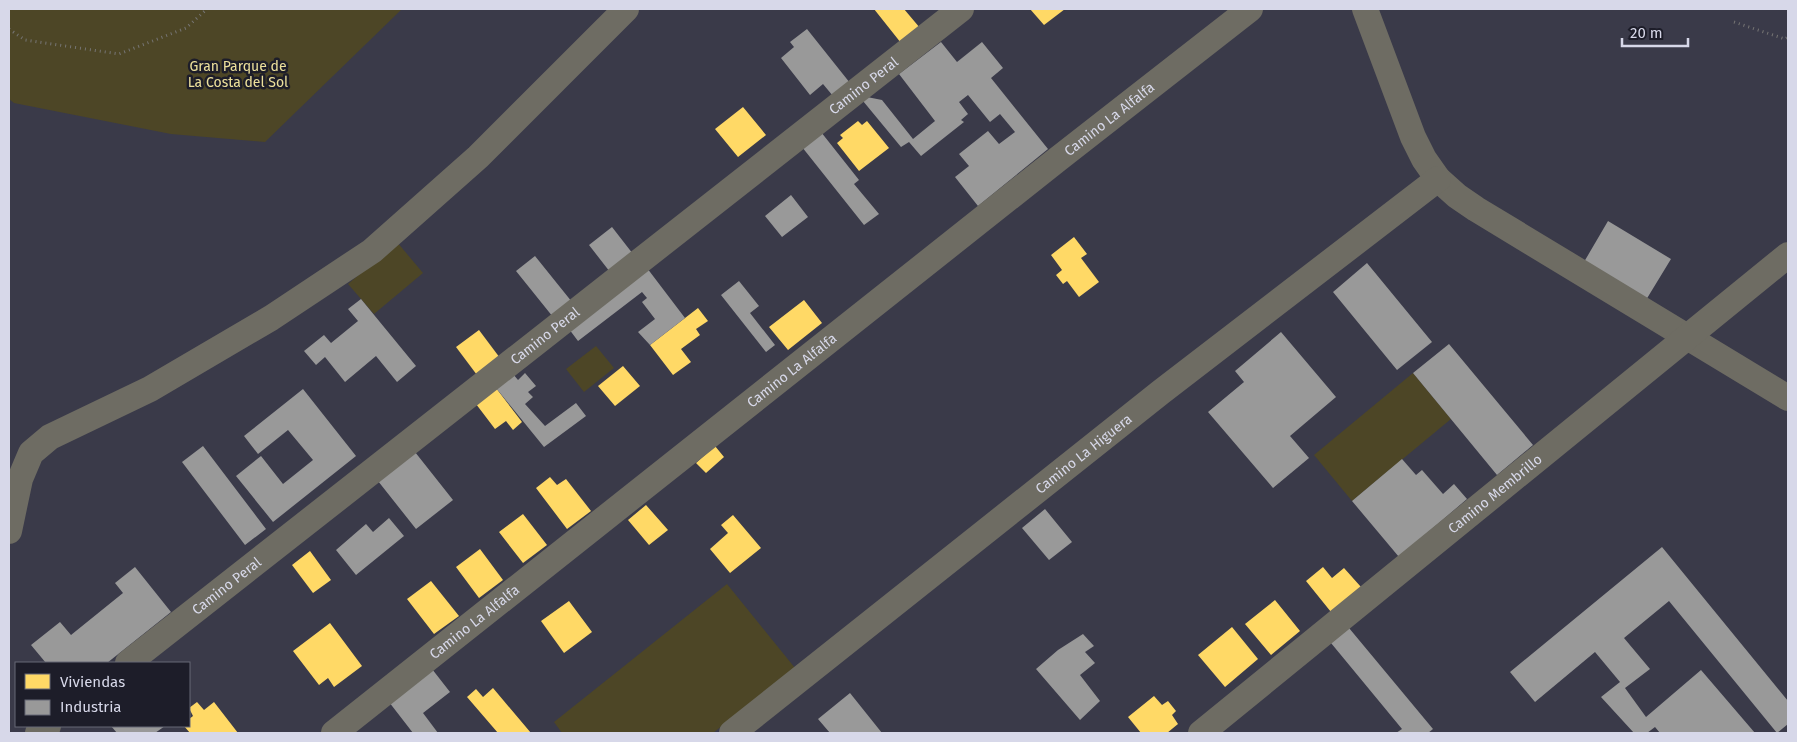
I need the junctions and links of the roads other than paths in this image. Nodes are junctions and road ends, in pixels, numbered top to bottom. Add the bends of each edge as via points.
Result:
1 (626, 9) edge
2 (961, 9) edge
3 (1250, 9) edge
4 (1365, 9) edge
5 (1438, 179) junction
6 (1788, 255) edge
7 (1688, 337) junction
8 (1788, 398) edge
9 (9, 531) edge
10 (129, 662) edge
11 (334, 733) edge
12 (732, 733) edge
13 (1201, 733) edge

1 - 9 street via 478,157 372,251 271,318 158,384 50,437 31,453 20,479
2 - 10 street, Camino Peral
3 - 11 street, Camino La Alfalfa
4 - 5 street via 1413,137
5 - 7 street via 1476,209
5 - 12 street, Camino La Higuera
6 - 7 street, Camino Membrillo
7 - 8 street
7 - 13 street, Camino Membrillo

